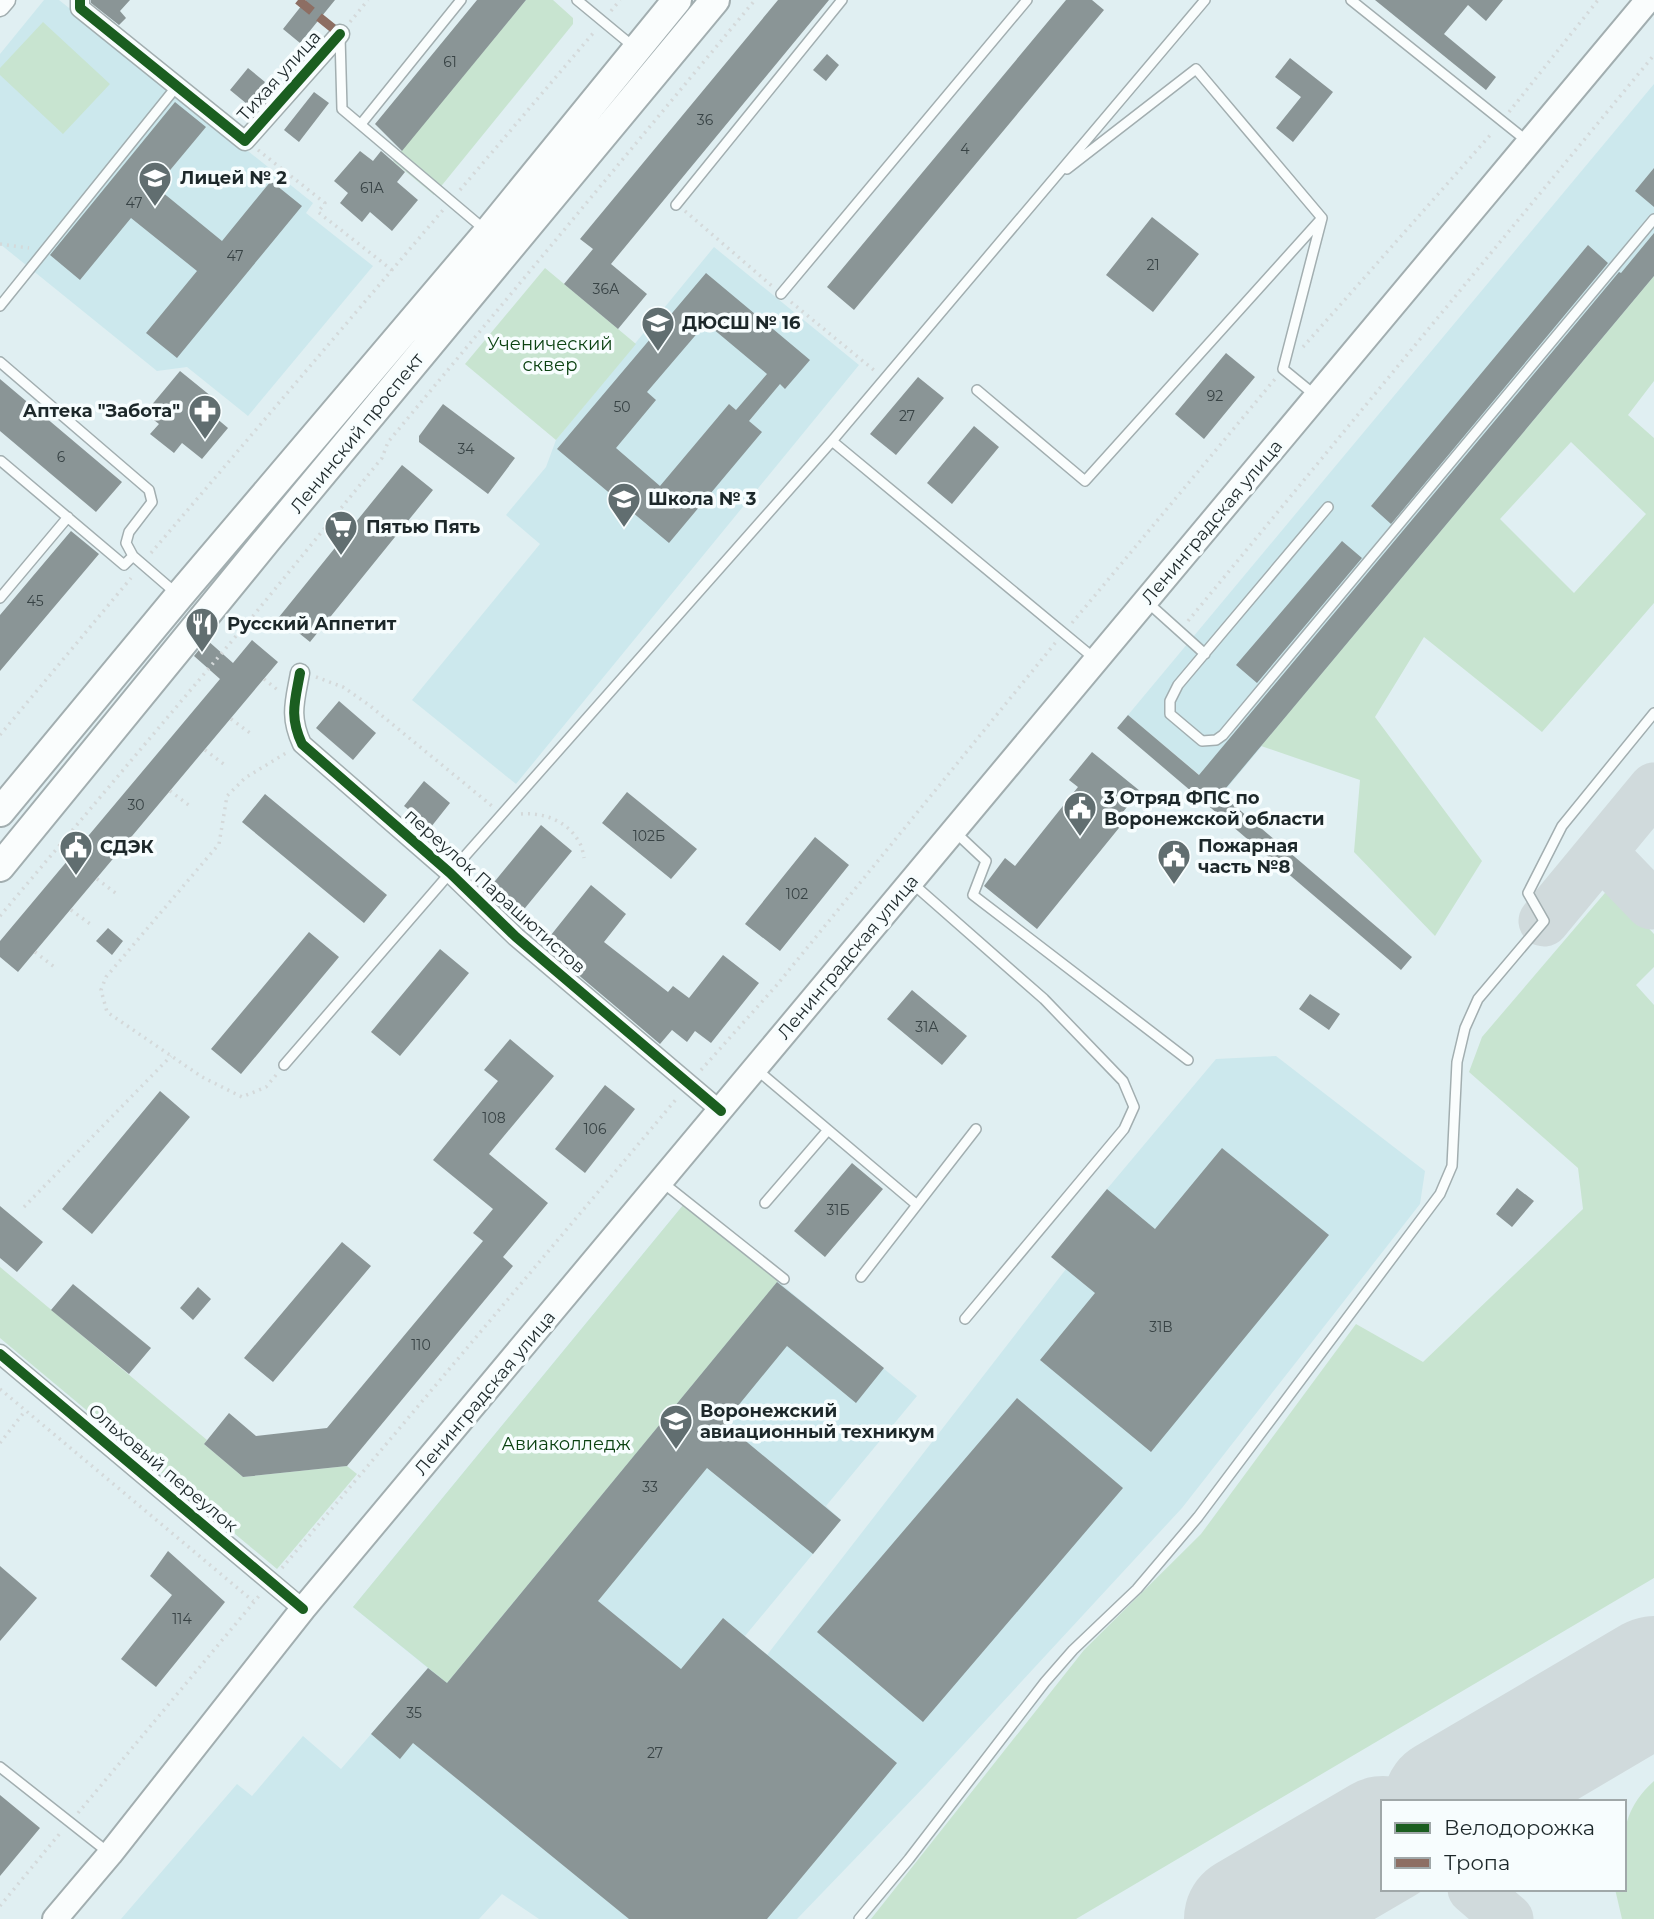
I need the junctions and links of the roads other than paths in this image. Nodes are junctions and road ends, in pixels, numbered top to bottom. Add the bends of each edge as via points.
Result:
1 (6, 0) edge
2 (80, 0) edge
3 (461, 0) edge
4 (577, 0) edge
5 (677, 0) edge
6 (715, 0) edge
7 (842, 0) edge
8 (1027, 0) edge
9 (1205, 0) edge
10 (1351, 0) edge
11 (1648, 0) edge
12 (0, 7) edge
13 (340, 34) joint
14 (637, 49) junction
15 (177, 86) junction
16 (360, 124) junction
17 (1529, 142) junction
18 (1051, 182) junction
19 (676, 205) dead end
20 (1322, 218) junction
21 (1654, 219) edge
22 (488, 232) junction
23 (781, 294) dead end
24 (0, 306) edge
25 (0, 362) edge
26 (977, 390) dead end
27 (1317, 397) junction
28 (832, 441) junction
29 (1, 461) edge
30 (1328, 507) dead end
31 (68, 517) junction
32 (133, 556) junction
33 (179, 596) junction
34 (0, 598) edge
35 (1146, 601) junction
36 (1205, 654) junction
37 (1097, 660) junction
38 (300, 673) road end
39 (1654, 713) edge
40 (0, 812) edge
41 (954, 831) junction
42 (0, 867) edge
43 (450, 873) junction
44 (911, 882) junction
45 (1188, 1060) dead end
46 (284, 1065) road end
47 (755, 1068) junction
48 (721, 1111) junction
49 (976, 1129) dead end
50 (828, 1130) junction
51 (662, 1181) junction
52 (765, 1203) dead end
53 (917, 1205) junction
54 (861, 1277) dead end
55 (784, 1279) dead end
56 (965, 1319) dead end
57 (0, 1353) edge
58 (303, 1609) junction
59 (0, 1767) edge
60 (110, 1854) junction
61 (55, 1919) edge
62 (859, 1919) edge

1 - 12 street
2 - 15 street via 80,8
3 - 16 lane
4 - 14 lane
5 - 14 main road, Ленинский проспект
6 - 42 main road, Ленинский проспект
7 - 19 lane
8 - 23 lane
9 - 18 lane
10 - 17 lane
11 - 17 main road, Ленинградская улица
13 - 15 street, Тихая улица via 245,141
13 - 16 lane via 342,109
14 - 22 main road, Ленинский проспект
15 - 24 lane
16 - 22 lane
17 - 27 main road, Ленинградская улица
18 - 20 lane via 1196,69
18 - 28 lane
20 - 26 lane via 1086,481
20 - 27 lane via 1283,369
21 - 36 lane via 1223,736 1202,741 1170,714 1170,701
22 - 33 main road, Ленинский проспект
25 - 32 lane via 149,490 152,502 129,531 126,543
27 - 35 main road, Ленинградская улица
28 - 37 lane
28 - 43 lane
29 - 31 lane
30 - 36 lane
31 - 32 lane via 124,565
31 - 34 lane
32 - 33 lane
33 - 40 main road, Ленинский проспект
35 - 36 lane
35 - 37 main road, Ленинградская улица
37 - 41 main road, Ленинградская улица
38 - 43 street, переулок Парашютистов via 294,727 302,744
39 - 62 lane via 1562,826 1528,893 1544,921 1478,999 1465,1028 1457,1062 1451,1166 1440,1194 1215,1497 1137,1589 1045,1682
41 - 44 main road, Ленинградская улица
41 - 45 lane via 986,861 973,895
43 - 46 lane
43 - 48 street, переулок Парашютистов via 516,937
44 - 47 main road, Ленинградская улица
44 - 56 lane via 1044,999 1123,1081 1134,1107 1124,1129
47 - 48 main road, Ленинградская улица
47 - 50 lane
48 - 51 main road, Ленинградская улица
49 - 53 lane
50 - 52 lane
50 - 53 lane
51 - 55 lane
51 - 58 main road, Ленинградская улица
53 - 54 lane
57 - 58 street, Ольховый переулок
58 - 60 main road, Ленинградская улица
59 - 60 lane
60 - 61 main road, Ленинградская улица

